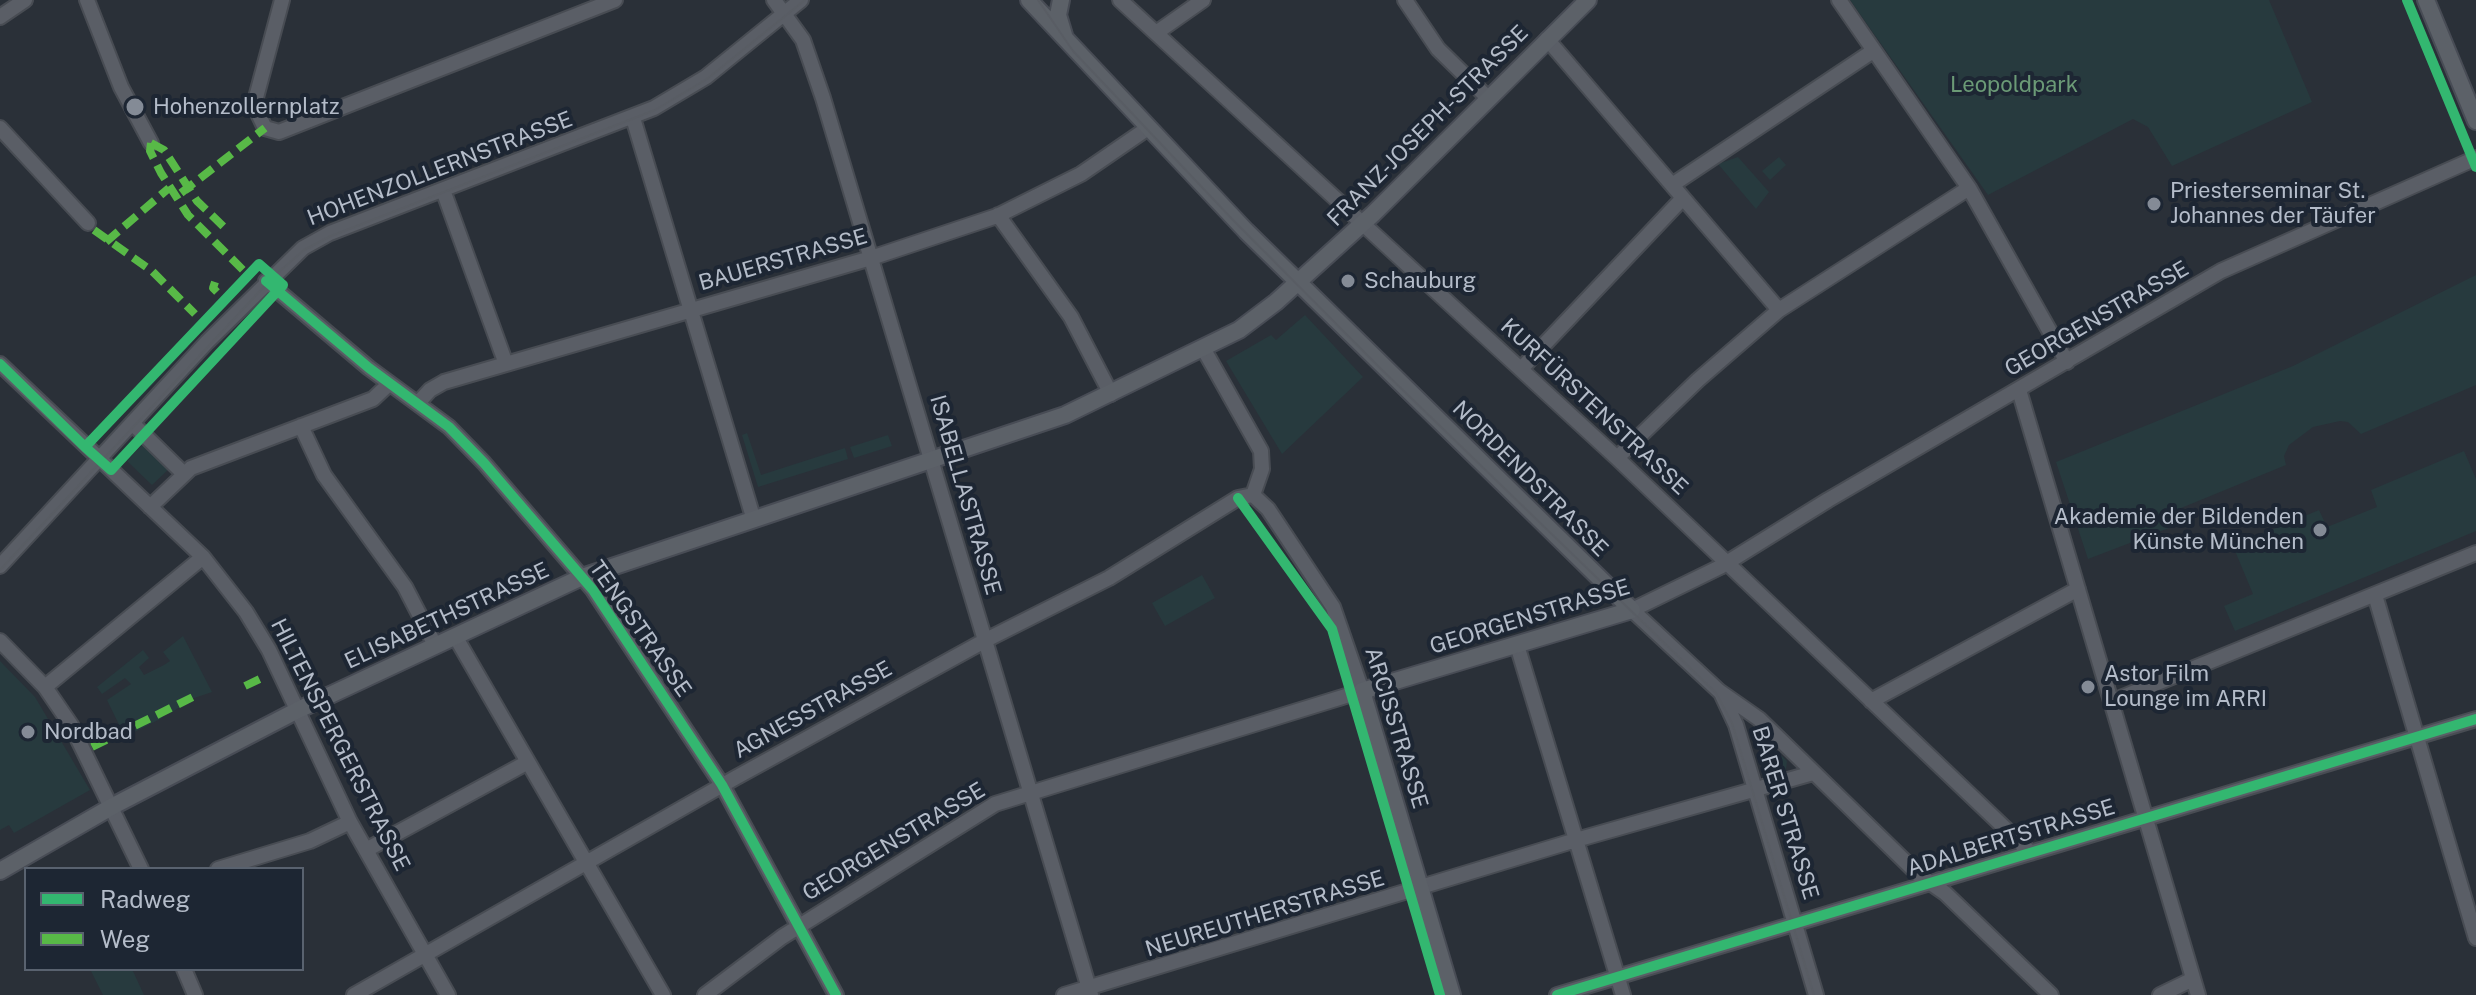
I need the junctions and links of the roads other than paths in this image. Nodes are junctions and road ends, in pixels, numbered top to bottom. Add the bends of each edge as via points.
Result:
1 (25, 0) edge
2 (87, 0) edge
3 (282, 0) edge
4 (615, 0) edge
5 (774, 0) edge
6 (801, 0) edge
7 (1030, 0) edge
8 (1120, 0) edge
9 (1203, 0) edge
10 (1405, 0) edge
11 (1588, 0) edge
12 (1839, 0) edge
13 (2426, 0) edge
14 (1061, 1) edge
15 (785, 12) junction
16 (0, 17) edge
17 (1156, 33) junction
18 (1547, 39) junction
19 (1067, 40) junction
20 (1873, 51) junction
21 (1489, 99) junction
22 (2474, 113) edge
23 (633, 118) junction
24 (0, 128) edge
25 (1148, 128) junction
26 (151, 143) dead end
27 (2476, 158) edge
28 (1672, 185) junction
29 (1969, 188) junction
30 (443, 190) junction
31 (1683, 198) junction
32 (998, 215) junction
33 (88, 223) dead end
34 (1363, 223) junction
35 (871, 258) junction
36 (266, 281) junction
37 (1299, 282) junction
38 (693, 308) junction
39 (1779, 310) junction
40 (1203, 348) junction
41 (2067, 362) junction
42 (0, 364) edge
43 (506, 364) junction
44 (1521, 369) junction
45 (6, 379) edge
46 (389, 384) junction
47 (2019, 390) junction
48 (1111, 394) junction
49 (418, 403) junction
50 (132, 423) junction
51 (301, 426) junction
52 (1617, 458) junction
53 (99, 459) junction
54 (932, 460) junction
55 (183, 473) junction
56 (1253, 495) junction
57 (150, 507) junction
58 (753, 517) junction
59 (2476, 553) edge
60 (203, 557) junction
61 (1727, 563) junction
62 (0, 566) edge
63 (582, 577) junction
64 (2078, 589) junction
65 (2375, 595) junction
66 (1632, 610) junction
67 (455, 636) junction
68 (986, 640) junction
69 (0, 641) edge
70 (435, 645) junction
71 (1517, 645) junction
72 (45, 687) junction
73 (1362, 691) junction
74 (1719, 691) junction
75 (1871, 701) junction
76 (2113, 701) junction
77 (296, 711) junction
78 (2476, 719) edge
79 (2416, 736) junction
80 (528, 762) junction
81 (1813, 773) junction
82 (722, 785) junction
83 (1754, 789) junction
84 (1030, 791) junction
85 (113, 806) junction
86 (2147, 818) junction
87 (350, 822) junction
88 (1576, 840) junction
89 (366, 850) junction
90 (2031, 853) junction
91 (586, 862) junction
92 (140, 867) edge
93 (225, 867) edge
94 (0, 871) edge
95 (1930, 883) junction
96 (1421, 888) junction
97 (1795, 925) junction
98 (797, 928) junction
99 (2476, 938) edge
100 (425, 952) junction
101 (185, 971) edge
102 (1617, 977) junction
103 (2193, 979) junction
104 (1090, 992) edge
105 (195, 995) edge
106 (354, 995) edge
107 (448, 995) edge
108 (663, 995) edge
109 (705, 995) edge
110 (836, 995) edge
111 (1064, 995) edge
112 (1452, 995) edge
113 (1557, 995) edge
114 (1623, 995) edge
115 (1816, 995) edge
116 (2051, 995) edge
117 (2160, 995) edge
118 (2198, 995) edge

1 - 16 street
2 - 26 street via 121,87
3 - 4 street via 254,105 265,128 279,132
5 - 15 street, ISABELLASTRASSE
6 - 15 street, HOHENZOLLERNSTRASSE
7 - 14 main road via 1049,5
7 - 19 main road, NORDENDSTRASSE
8 - 17 street, KURFÜRSTENSTRASSE
9 - 17 street
10 - 21 street via 1438,49
11 - 18 main road, FRANZ-JOSEPH-STRASSE
12 - 20 street
13 - 22 main road
14 - 19 main road via 1058,19
15 - 23 street, HOHENZOLLERNSTRASSE via 695,84
15 - 35 street, ISABELLASTRASSE via 803,40
17 - 34 street, KURFÜRSTENSTRASSE
18 - 21 main road, FRANZ-JOSEPH-STRASSE
18 - 28 street
19 - 25 main road, NORDENDSTRASSE
20 - 28 street
20 - 29 street
21 - 34 main road, FRANZ-JOSEPH-STRASSE
23 - 30 street, HOHENZOLLERNSTRASSE
23 - 38 street
24 - 33 street
25 - 32 street, BAUERSTRASSE via 1081,174
25 - 37 main road, NORDENDSTRASSE
27 - 41 street, GEORGENSTRASSE via 2221,271
28 - 31 street
29 - 39 street
29 - 41 street
30 - 36 street, HOHENZOLLERNSTRASSE via 315,240
30 - 43 street
31 - 39 street
31 - 44 street
32 - 35 street, BAUERSTRASSE
32 - 48 street via 1071,317
34 - 37 main road, FRANZ-JOSEPH-STRASSE
34 - 44 street, KURFÜRSTENSTRASSE
35 - 38 street, BAUERSTRASSE
35 - 54 street, ISABELLASTRASSE
36 - 46 street, TENGSTRASSE
36 - 50 street, HOHENZOLLERNSTRASSE
37 - 40 main road, FRANZ-JOSEPH-STRASSE via 1248,325
37 - 66 main road, NORDENDSTRASSE
38 - 43 street, BAUERSTRASSE
38 - 58 street
39 - 52 street
40 - 48 main road, ELISABETHSTRASSE
40 - 56 street via 1261,451 1261,477
41 - 47 street, GEORGENSTRASSE
42 - 45 street, HILTENSPERGERSTRASSE
43 - 49 street, BAUERSTRASSE via 434,386
44 - 52 street, KURFÜRSTENSTRASSE
45 - 53 street, HILTENSPERGERSTRASSE
46 - 49 street, TENGSTRASSE
46 - 51 street via 373,399
47 - 61 street, GEORGENSTRASSE
47 - 64 street
48 - 54 main road, ELISABETHSTRASSE
49 - 63 street, TENGSTRASSE via 484,463
50 - 53 street, HOHENZOLLERNSTRASSE
50 - 55 street
51 - 55 street
51 - 70 street via 324,475 397,575
52 - 61 street, KURFÜRSTENSTRASSE
53 - 57 street, HILTENSPERGERSTRASSE
53 - 62 street, HOHENZOLLERNSTRASSE
54 - 58 main road, ELISABETHSTRASSE
54 - 68 street, ISABELLASTRASSE
55 - 57 street
56 - 68 street, AGNESSTRASSE via 1238,498 1109,578
56 - 73 street, ARCISSTRASSE via 1268,509 1333,607
57 - 60 street, HILTENSPERGERSTRASSE
58 - 63 main road, ELISABETHSTRASSE
59 - 65 street
60 - 72 street
60 - 77 street, HILTENSPERGERSTRASSE via 253,625
61 - 66 street, GEORGENSTRASSE
61 - 75 street, KURFÜRSTENSTRASSE
63 - 67 main road, ELISABETHSTRASSE
63 - 82 street, TENGSTRASSE
64 - 75 street
64 - 76 street
65 - 76 street
65 - 79 street
66 - 71 main road, GEORGENSTRASSE
66 - 74 street, NORDENDSTRASSE
67 - 70 main road, ELISABETHSTRASSE
67 - 80 street
68 - 82 street, AGNESSTRASSE
68 - 84 street, ISABELLASTRASSE
69 - 72 street
70 - 77 main road, ELISABETHSTRASSE
71 - 73 main road, GEORGENSTRASSE
71 - 88 street
72 - 85 street
73 - 84 street, GEORGENSTRASSE
73 - 96 main road, ARCISSTRASSE
74 - 81 street, NORDENDSTRASSE via 1759,719
74 - 83 street, BARER STRASSE via 1731,711
75 - 90 street, KURFÜRSTENSTRASSE
76 - 86 street
77 - 85 main road, ELISABETHSTRASSE
77 - 87 street, HILTENSPERGERSTRASSE
78 - 79 street, ADALBERTSTRASSE
79 - 86 street, ADALBERTSTRASSE
79 - 99 street
80 - 89 street
80 - 91 street
81 - 83 street, NEUREUTHERSTRASSE
81 - 95 street, NORDENDSTRASSE
82 - 91 street, AGNESSTRASSE
82 - 98 street, TENGSTRASSE
83 - 88 street, NEUREUTHERSTRASSE
83 - 97 street, BARER STRASSE
84 - 98 street, GEORGENSTRASSE via 957,825
84 - 104 street, ISABELLASTRASSE
85 - 92 street
85 - 94 main road, ELISABETHSTRASSE
86 - 90 street, ADALBERTSTRASSE
86 - 103 street
87 - 89 street, HILTENSPERGERSTRASSE
87 - 93 street via 310,841
88 - 96 street, NEUREUTHERSTRASSE
88 - 102 street
89 - 100 street, HILTENSPERGERSTRASSE
90 - 95 street, ADALBERTSTRASSE
91 - 100 street, AGNESSTRASSE
91 - 108 street
95 - 97 street, ADALBERTSTRASSE
95 - 116 street, NORDENDSTRASSE
96 - 104 street, NEUREUTHERSTRASSE
96 - 112 main road, ARCISSTRASSE
97 - 102 street, ADALBERTSTRASSE
97 - 115 street, BARER STRASSE
98 - 109 street, GEORGENSTRASSE
98 - 110 street, TENGSTRASSE
100 - 106 street, AGNESSTRASSE
100 - 107 street, HILTENSPERGERSTRASSE
101 - 105 street
102 - 113 street, ADALBERTSTRASSE
102 - 114 street
103 - 117 street
103 - 118 street
104 - 111 street, NEUREUTHERSTRASSE

